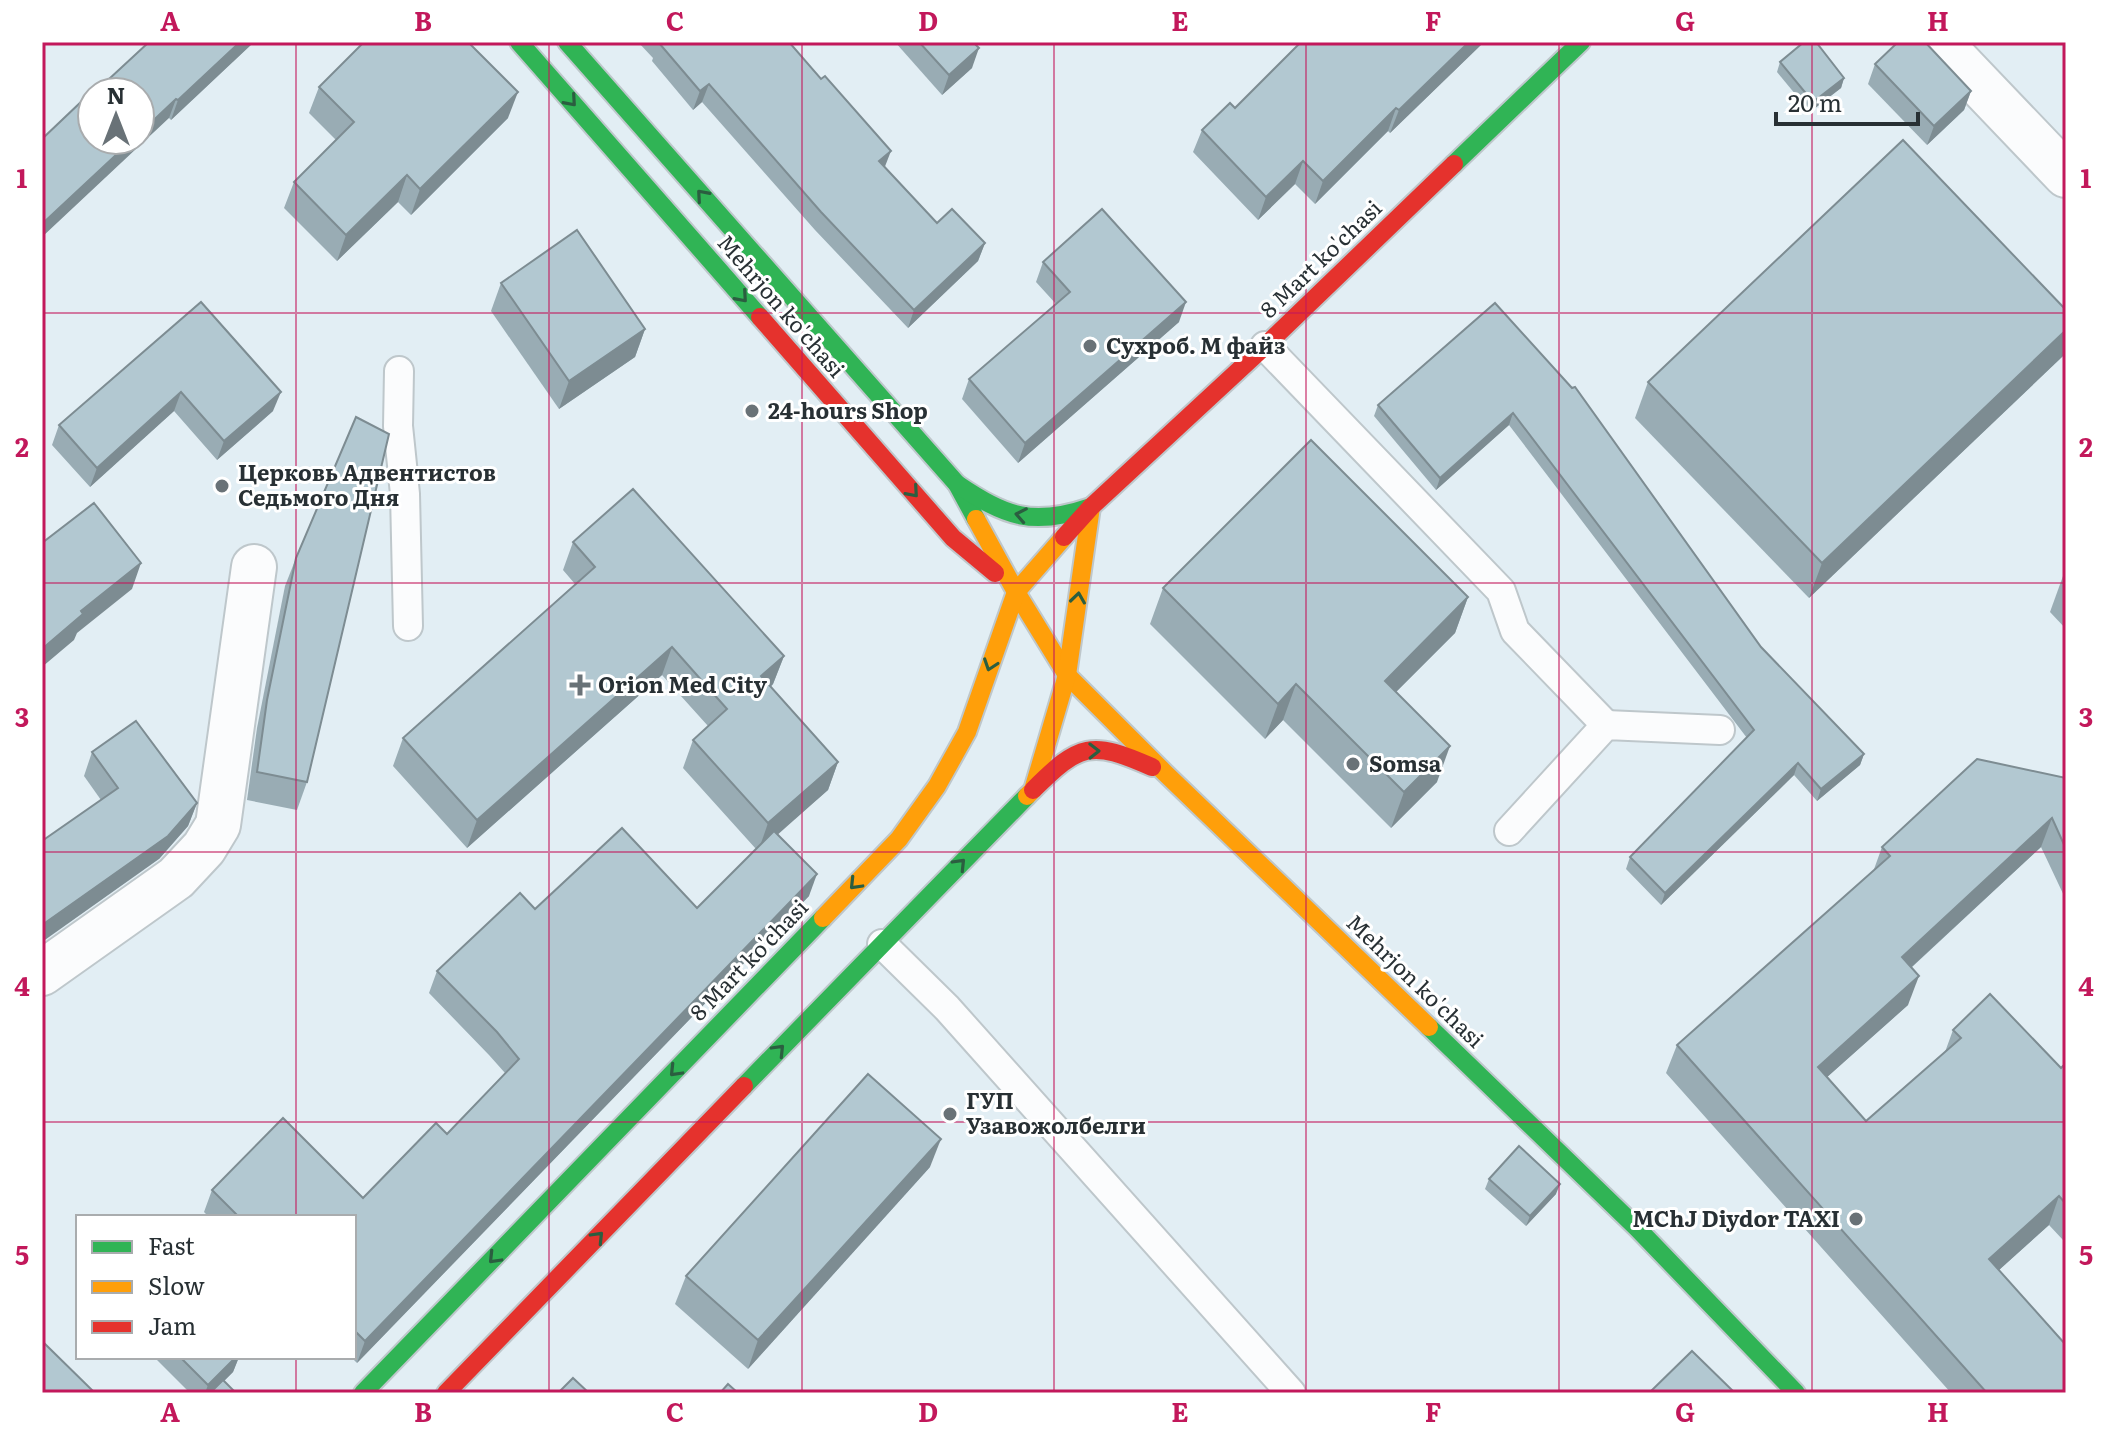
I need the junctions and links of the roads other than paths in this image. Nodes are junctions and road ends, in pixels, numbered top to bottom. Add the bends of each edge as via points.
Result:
1 (519, 42) edge
2 (567, 42) edge
3 (1581, 42) edge
4 (1939, 42) edge
5 (2066, 175) edge
6 (1265, 346) junction
7 (399, 371) dead end
8 (957, 484) junction
9 (1091, 507) junction
10 (254, 567) dead end
11 (1016, 592) junction
12 (408, 626) dead end
13 (1067, 675) junction
14 (1606, 725) junction
15 (1720, 730) dead end
16 (1165, 773) junction
17 (1033, 790) junction
18 (1509, 831) dead end
19 (882, 944) junction
20 (42, 973) edge
21 (363, 1393) edge
22 (446, 1393) edge
23 (1291, 1393) edge
24 (1796, 1393) edge

1 -> 11 main road, Mehrjon ko'chasi via 953,538
8 -> 2 main road, Mehrjon ko'chasi
3 - 6 main road, 8 Mart ko'chasi
4 - 5 street
6 - 9 main road, 8 Mart ko'chasi
6 - 14 lane via 1501,591 1515,631
7 - 12 lane
9 -> 8 main road via 1053,517 1019,516 985,503
8 - 11 main road, Mehrjon ko'chasi
9 - 11 main road, 8 Mart ko'chasi
13 -> 9 main road
10 - 20 street via 218,825 176,878
11 - 13 main road, Mehrjon ko'chasi
11 -> 21 main road, 8 Mart ko'chasi via 967,732 899,839
13 - 16 main road, Mehrjon ko'chasi
13 - 17 main road
14 - 15 lane
14 - 18 lane
17 -> 16 main road via 1059,763 1090,748
16 - 24 main road, Mehrjon ko'chasi via 1637,1228
19 -> 17 main road
22 -> 19 main road
19 - 23 lane via 947,1008

